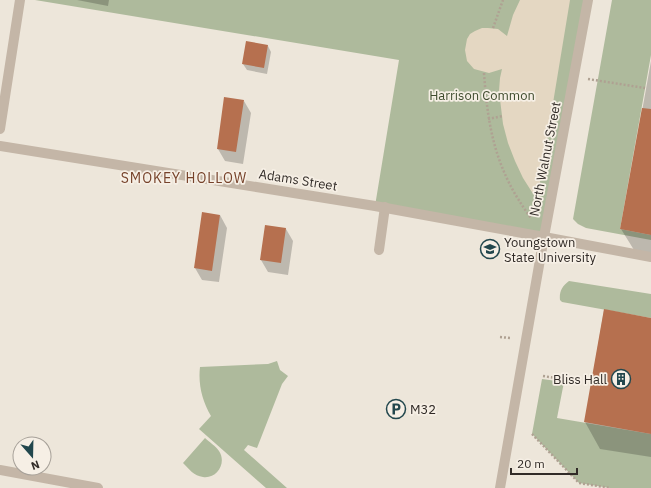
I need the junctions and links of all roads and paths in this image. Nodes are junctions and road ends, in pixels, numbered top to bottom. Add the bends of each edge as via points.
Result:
1 (20, 0) edge
2 (503, 0) edge
3 (588, 0) edge
4 (493, 28) dead end
5 (484, 73) dead end
6 (574, 77) junction
7 (645, 88) dead end
8 (503, 116) dead end
9 (488, 119) junction
10 (0, 129) edge
11 (0, 146) edge
12 (385, 207) junction
13 (533, 222) dead end
14 (544, 237) junction
15 (379, 250) dead end
16 (651, 257) edge
17 (500, 337) dead end
18 (512, 339) dead end
19 (543, 376) dead end
20 (581, 382) dead end
21 (532, 434) dead end
22 (0, 470) edge
23 (600, 487) edge
24 (98, 488) edge
25 (500, 488) edge
26 (610, 488) edge

1 - 10 street
2 - 4 path
3 - 6 street, North Walnut Street
5 - 9 path
6 - 7 path
6 - 14 street, North Walnut Street
8 - 9 path
9 - 13 path via 501,167 518,201
11 - 12 street, Adams Street
12 - 14 street, Adams Street
12 - 15 street
14 - 16 street, Adams Street
14 - 25 street, North Walnut Street
17 - 18 path
19 - 20 path
21 - 23 path via 579,483
22 - 24 street
23 - 26 path

